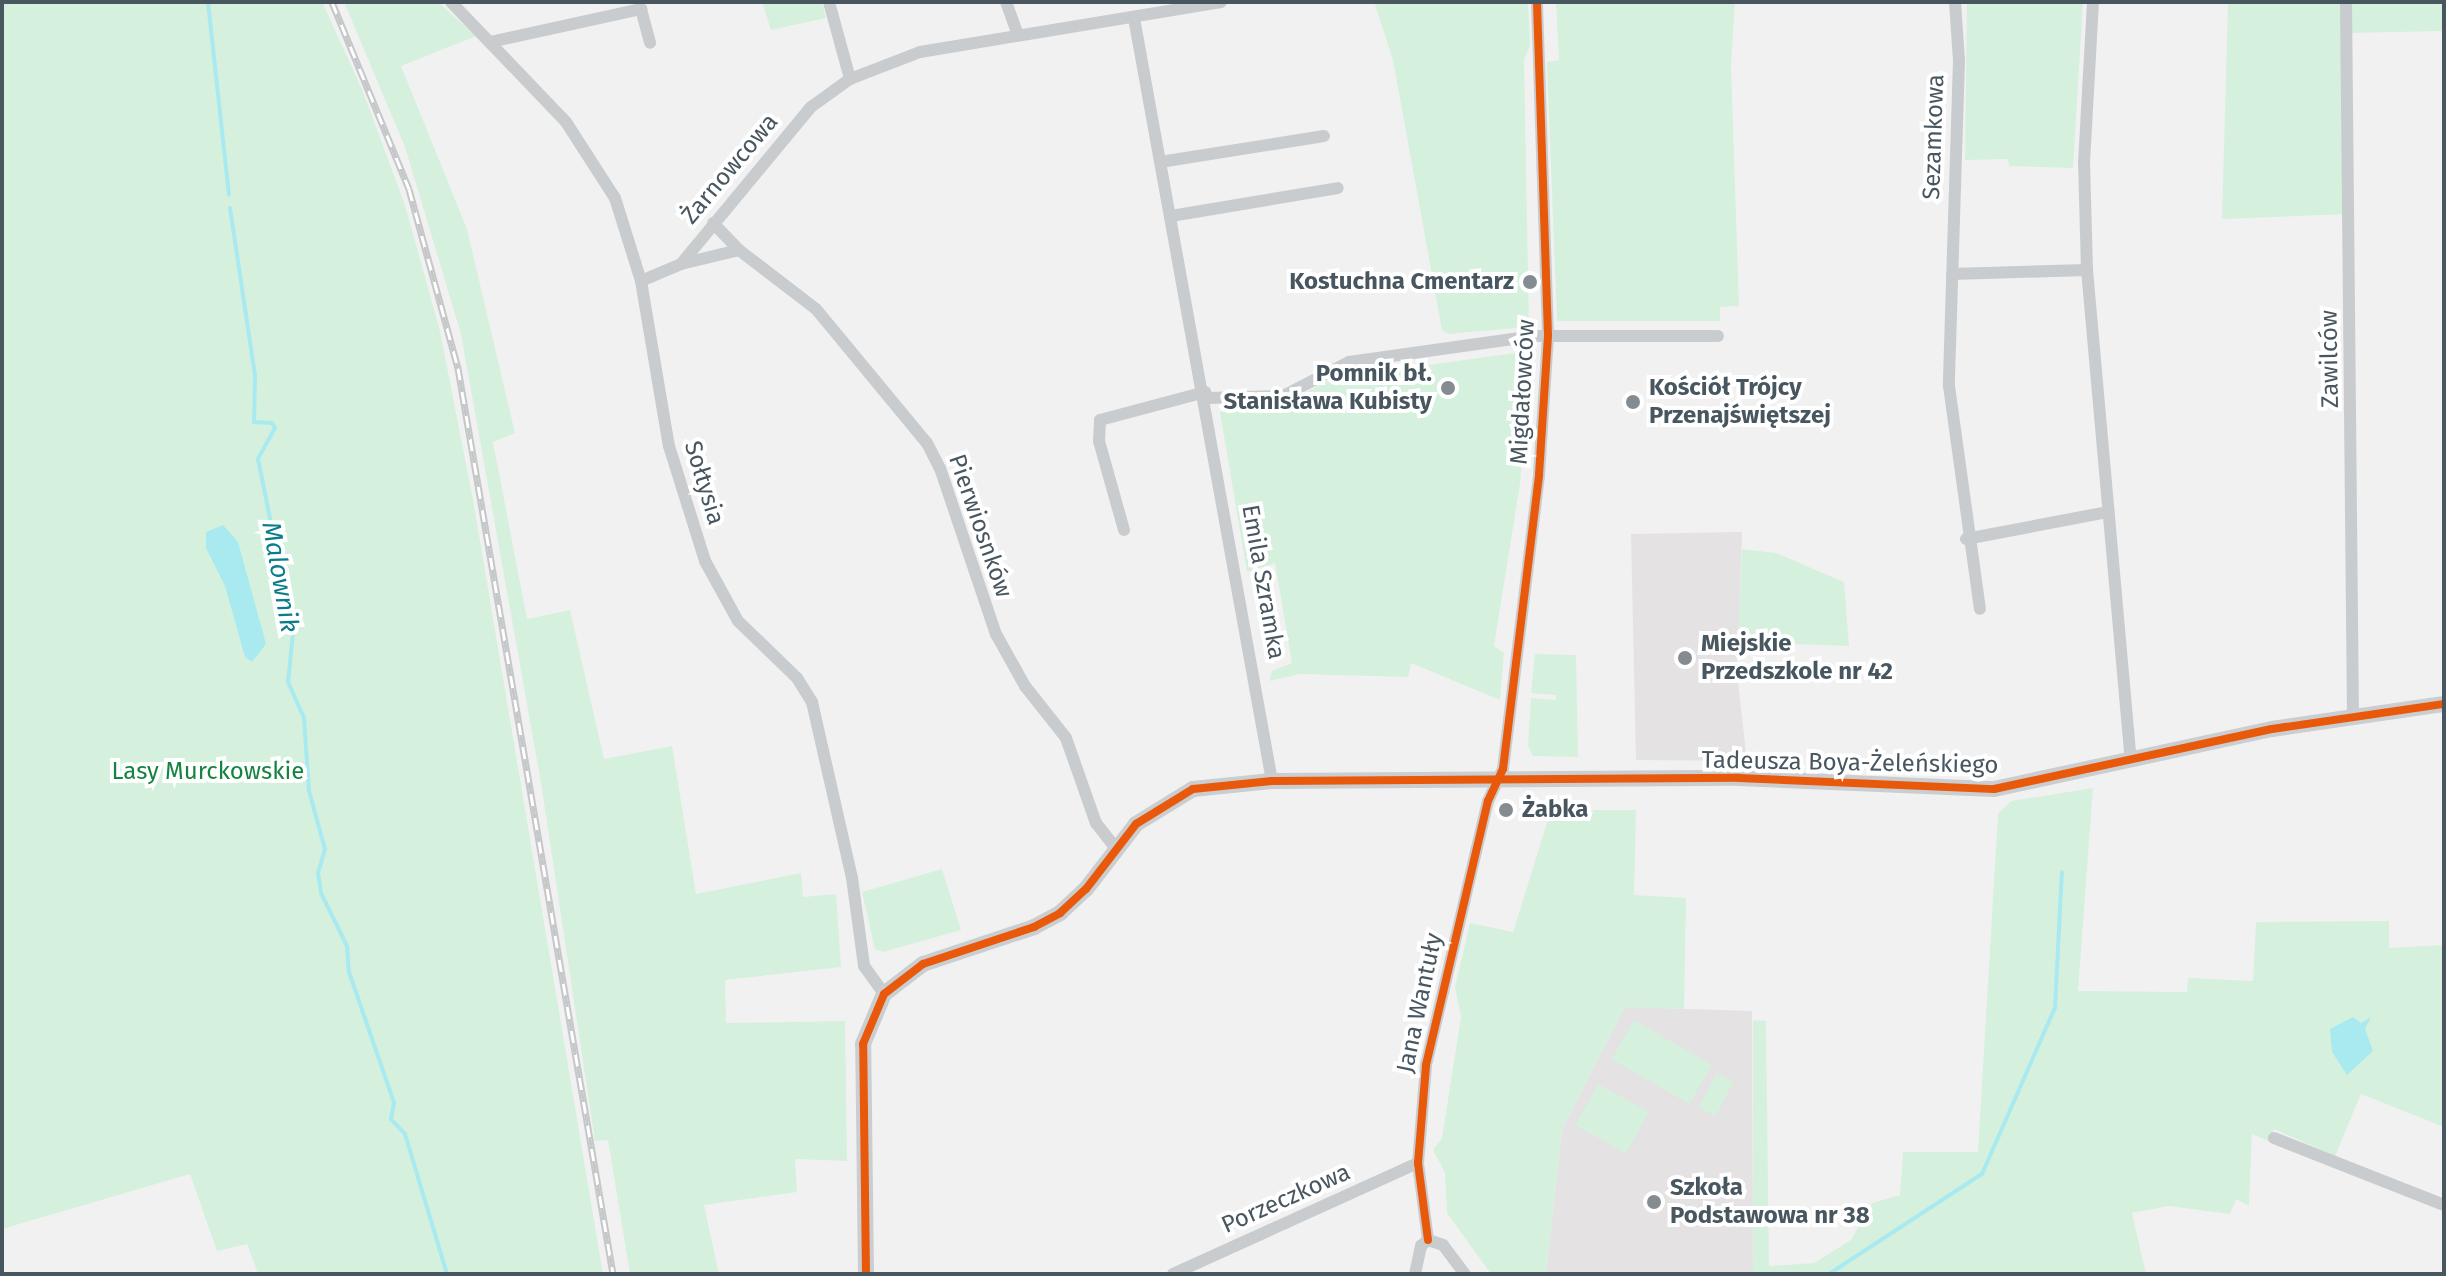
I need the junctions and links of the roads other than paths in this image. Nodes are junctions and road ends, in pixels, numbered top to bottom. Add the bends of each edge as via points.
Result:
1 (451, 2) edge
2 (829, 2) edge
3 (1006, 2) edge
4 (1221, 2) edge
5 (1537, 2) edge
6 (1955, 2) edge
7 (2093, 2) edge
8 (2346, 2) edge
9 (640, 6) edge
10 (1134, 18) junction
11 (1017, 33) junction
12 (490, 42) junction
13 (650, 43) dead end
14 (850, 79) junction
15 (1324, 136) dead end
16 (1160, 162) junction
17 (1338, 188) dead end
18 (1171, 216) junction
19 (713, 223) junction
20 (739, 250) junction
21 (681, 264) junction
22 (2087, 270) junction
23 (1952, 274) junction
24 (641, 281) junction
25 (1548, 335) junction
26 (1718, 336) dead end
27 (1206, 395) junction
28 (2108, 512) junction
29 (1124, 530) dead end
30 (1966, 539) junction
31 (1980, 609) dead end
32 (2444, 704) edge
33 (2353, 715) junction
34 (2131, 761) junction
35 (1498, 780) junction
36 (1272, 781) junction
37 (1117, 850) junction
38 (884, 994) junction
39 (2274, 1138) dead end
40 (1418, 1163) junction
41 (2444, 1205) edge
42 (1428, 1240) junction
43 (866, 1274) edge
44 (1173, 1274) edge
45 (1415, 1274) edge
46 (1465, 1274) edge

1 - 12 street, Sołtysia
2 - 14 street
3 - 11 street
4 - 10 street, Żarnowcowa
5 - 25 street, Migdałowców
6 - 23 street, Sezamkowa via 1959,60
7 - 22 street via 2085,148
8 - 33 street, Zawilców
9 - 12 street
9 - 13 street
10 - 11 street, Żarnowcowa
10 - 16 street, Emila Szramka
11 - 14 street, Żarnowcowa via 920,52
12 - 24 street, Sołtysia via 566,122 594,161 627,227
14 - 19 street, Żarnowcowa via 811,107
15 - 16 street
16 - 18 street, Emila Szramka
17 - 18 street
18 - 27 street, Emila Szramka
19 - 20 street, Pierwiosnków
19 - 21 street, Żarnowcowa
20 - 21 street
20 - 37 street, Pierwiosnków via 816,309 927,443 996,634 1025,686 1066,738 1096,823
21 - 24 street, Żarnowcowa
22 - 23 street
22 - 28 street
23 - 30 street, Sezamkowa via 1949,386
24 - 38 street, Sołtysia via 657,396 705,561 738,621 797,678 812,702 852,878 864,966
25 - 26 street
25 - 27 street via 1349,362 1283,396
25 - 35 street, Migdałowców via 1539,475 1513,655 1507,750
27 - 29 street via 1100,420 1099,441
27 - 36 street, Emila Szramka
28 - 30 street
28 - 34 street
30 - 31 street, Sezamkowa
32 - 33 street, Tadeusza Boya-Żeleńskiego
33 - 34 street, Tadeusza Boya-Żeleńskiego
34 - 35 street, Tadeusza Boya-Żeleńskiego via 1994,789 1739,778
35 - 36 street, Tadeusza Boya-Żeleńskiego
35 - 40 street, Jana Wantuły via 1488,801 1440,990 1420,1107
36 - 37 street, Tadeusza Boya-Żeleńskiego via 1208,785 1179,795 1136,824
37 - 38 street, Tadeusza Boya-Żeleńskiego via 1086,889 1047,921 923,964
38 - 43 street, Tadeusza Boya-Żeleńskiego via 863,1044
39 - 41 street
40 - 42 street, Jana Wantuły
40 - 44 street, Porzeczkowa
42 - 45 street, Jana Wantuły via 1421,1246
42 - 46 street via 1443,1245

